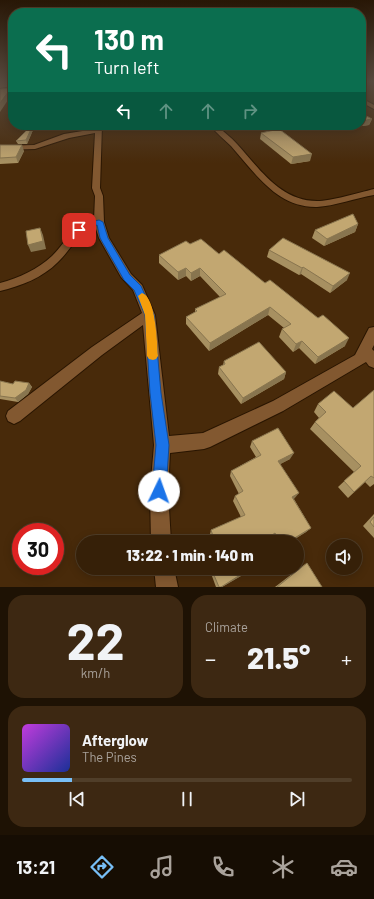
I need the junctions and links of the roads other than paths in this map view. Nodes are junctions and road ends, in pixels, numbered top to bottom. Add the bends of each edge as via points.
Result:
1 (91, 130) edge
2 (99, 130) edge
3 (218, 130) edge
4 (0, 148) edge
5 (374, 192) edge
6 (99, 222) junction
7 (0, 287) edge
8 (149, 315) junction
9 (374, 332) edge
10 (370, 356) edge
11 (14, 416) dead end
12 (162, 445) junction
13 (161, 535) edge
14 (165, 575) edge
15 (167, 587) edge

1 - 4 street via 35,147
2 - 6 street via 96,188 99,196
3 - 5 street via 273,188 293,200 318,204
6 - 7 street via 79,230 56,257 33,276
6 - 8 street via 104,238 127,277 138,288
8 - 11 street
8 - 12 street
9 - 10 street
10 - 12 street via 360,359 278,406 204,441
12 - 13 street via 159,491
14 - 15 street

